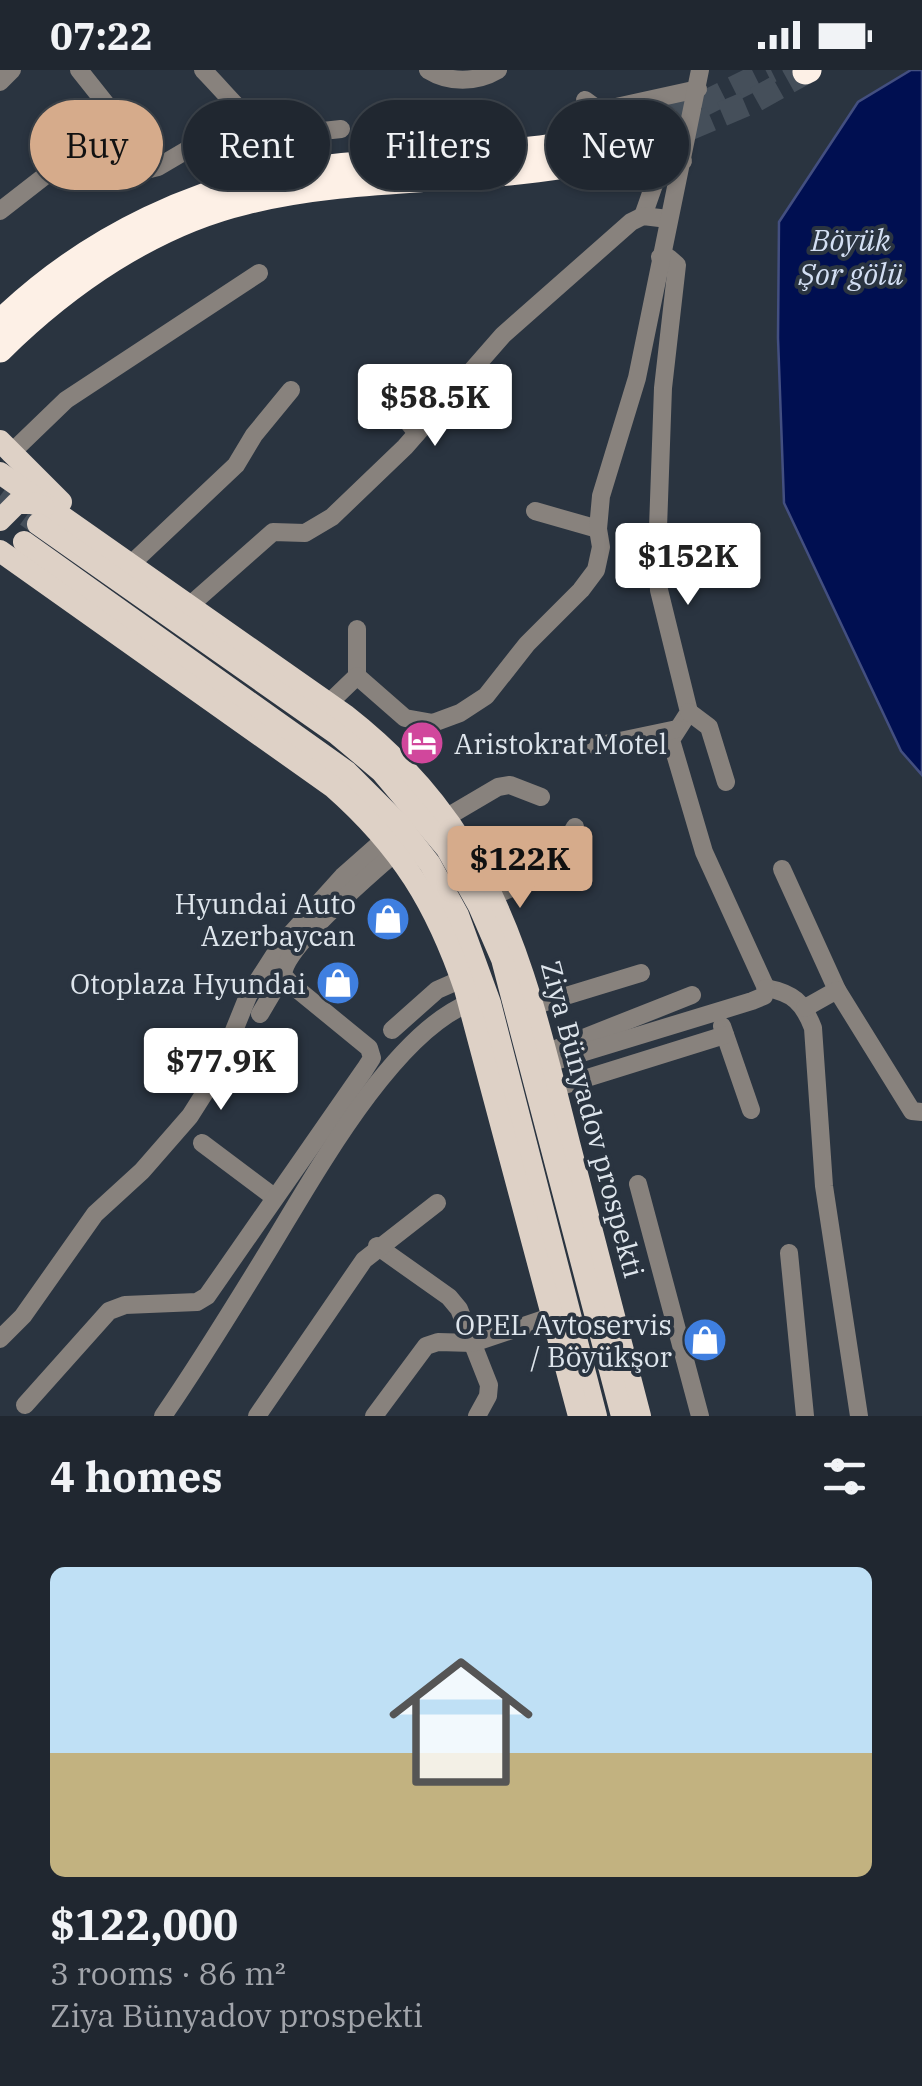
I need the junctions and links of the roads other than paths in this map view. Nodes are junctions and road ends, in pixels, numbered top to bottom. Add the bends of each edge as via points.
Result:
1 (12, 70) edge
2 (79, 70) edge
3 (428, 70) edge
4 (498, 70) edge
5 (213, 73) edge
6 (699, 80) edge
7 (0, 82) edge
8 (103, 100) edge
9 (232, 100) edge
10 (634, 100) edge
11 (340, 129) dead end
12 (330, 130) edge
13 (689, 131) edge
14 (546, 149) edge
15 (546, 167) edge
16 (30, 188) edge
17 (651, 190) edge
18 (676, 190) edge
19 (0, 211) edge
20 (638, 219) junction
21 (668, 219) junction
22 (660, 257) junction
23 (259, 273) dead end
24 (0, 322) edge
25 (0, 350) edge
26 (375, 381) dead end
27 (291, 390) dead end
28 (417, 432) junction
29 (3, 456) edge
30 (535, 511) dead end
31 (0, 520) edge
32 (37, 525) junction
33 (598, 529) junction
34 (0, 543) edge
35 (0, 551) edge
36 (129, 566) junction
37 (28, 573) junction
38 (188, 607) junction
39 (357, 629) dead end
40 (357, 676) junction
41 (330, 702) junction
42 (690, 712) junction
43 (677, 729) junction
44 (596, 746) dead end
45 (726, 782) dead end
46 (541, 797) dead end
47 (447, 817) junction
48 (575, 827) dead end
49 (392, 845) junction
50 (782, 869) dead end
51 (462, 873) junction
52 (493, 896) junction
53 (641, 973) dead end
54 (284, 975) junction
55 (462, 979) junction
56 (528, 980) junction
57 (766, 988) junction
58 (837, 990) junction
59 (692, 995) dead end
60 (480, 1003) junction
61 (534, 1006) junction
62 (805, 1008) junction
63 (717, 1011) junction
64 (260, 1014) dead end
65 (392, 1030) dead end
66 (725, 1035) junction
67 (548, 1058) junction
68 (556, 1088) junction
69 (751, 1110) dead end
70 (922, 1112) edge
71 (202, 1143) dead end
72 (638, 1184) dead end
73 (274, 1197) junction
74 (437, 1203) dead end
75 (592, 1229) junction
76 (551, 1241) junction
77 (378, 1246) junction
78 (788, 1253) dead end
79 (553, 1316) junction
80 (0, 1339) edge
81 (473, 1342) junction
82 (614, 1385) junction
83 (25, 1405) dead end
84 (577, 1408) edge
85 (163, 1416) edge
86 (257, 1416) edge
87 (374, 1416) edge
88 (476, 1416) edge
89 (596, 1416) edge
90 (622, 1416) edge
91 (640, 1416) edge
92 (700, 1416) edge
93 (805, 1416) edge
94 (859, 1416) edge

1 - 7 street
2 - 8 street
3 - 4 street via 442,79
5 - 9 street
6 - 10 street
6 - 13 street
11 - 12 street
14 - 24 highway via 321,168 237,184 160,212 89,252
15 - 25 highway via 244,202 171,229 100,268
16 - 19 street
17 - 20 street
18 - 21 street
20 - 21 street
20 - 28 street via 502,336
21 - 22 street
22 - 33 street
22 - 42 street via 677,265 663,388 658,590
23 - 29 street via 66,400
26 - 28 street
27 - 36 street via 236,465
28 - 38 street via 332,517 305,532 273,532
29 - 32 main road, Ziya Bünyadov prospekti
29 - 36 main road
30 - 33 street
31 - 32 main road via 16,503 32,502
32 - 36 main road, Ziya Bünyadov prospekti
32 - 51 main road, Ziya Bünyadov prospekti via 363,755 415,808
32 - 60 main road, Ziya Bünyadov prospekti via 372,796 440,882 470,943
33 - 40 street via 596,570 582,590 486,696 460,713 432,723 405,718
34 - 37 main road
35 - 37 main road, Ziya Bünyadov prospekti
36 - 38 main road, Ziya Bünyadov prospekti
37 - 49 main road, Ziya Bünyadov prospekti via 310,769
38 - 41 main road, Ziya Bünyadov prospekti
39 - 40 street
40 - 41 street
41 - 47 main road, Ziya Bünyadov prospekti via 396,758
42 - 43 street
42 - 45 street via 710,728
43 - 44 street
43 - 57 street via 671,740 676,766 704,852
46 - 47 street via 498,787
47 - 52 main road, Ziya Bünyadov prospekti
48 - 52 street via 549,872
49 - 54 street via 306,936 284,964
49 - 55 main road, Ziya Bünyadov prospekti via 442,926
49 - 60 main road via 446,917
49 - 80 street via 343,876 280,946 190,1116 96,1214
50 - 58 street
51 - 56 main road
51 - 82 main road, Ziya Bünyadov prospekti via 510,984
52 - 56 main road, Ziya Bünyadov prospekti
53 - 61 street
54 - 64 street
54 - 73 street via 369,1048 372,1058
55 - 60 main road, Ziya Bünyadov prospekti
55 - 65 street via 437,990
56 - 61 main road, Ziya Bünyadov prospekti
57 - 62 street via 797,998
57 - 63 street via 764,996
58 - 62 street
58 - 70 street via 912,1111
59 - 67 street
60 - 76 main road, Ziya Bünyadov prospekti
60 - 79 main road, Ziya Bünyadov prospekti
60 - 85 street via 433,1023 373,1090
61 - 67 main road, Ziya Bünyadov prospekti
62 - 94 street via 816,1047 824,1186
63 - 66 street
63 - 67 street
66 - 68 street
66 - 69 street
67 - 68 main road, Ziya Bünyadov prospekti
68 - 75 main road, Ziya Bünyadov prospekti
71 - 73 street
72 - 92 street
73 - 83 street via 207,1296 109,1312
74 - 77 street
75 - 82 main road
75 - 91 main road, Ziya Bünyadov prospekti
76 - 84 main road
76 - 89 main road, Ziya Bünyadov prospekti
77 - 81 street via 449,1297
77 - 86 street
78 - 93 street
79 - 81 street
79 - 84 main road, Ziya Bünyadov prospekti
81 - 87 street via 426,1346
81 - 88 street via 489,1385
82 - 90 main road, Ziya Bünyadov prospekti

